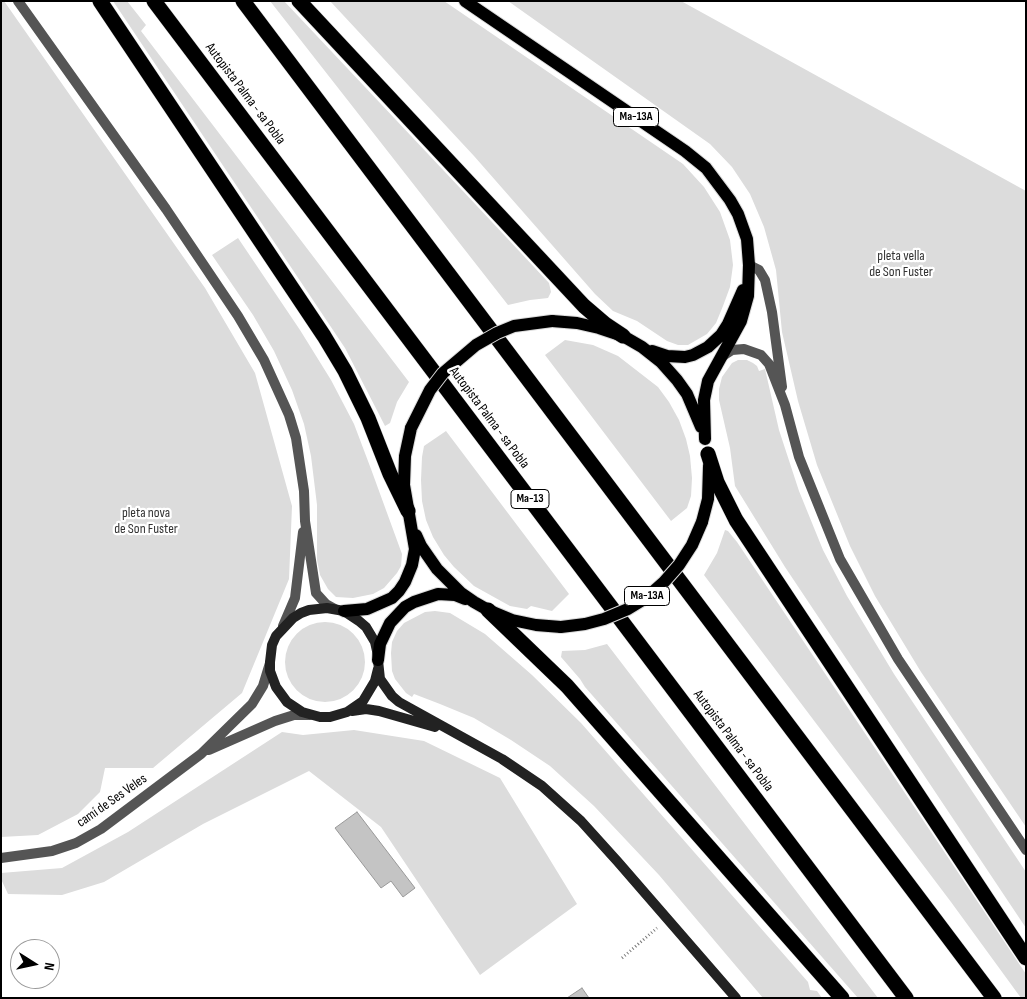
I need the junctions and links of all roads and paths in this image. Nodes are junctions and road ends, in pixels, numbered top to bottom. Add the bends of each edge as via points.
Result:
1 (18, 1) edge
2 (100, 1) edge
3 (154, 1) edge
4 (243, 1) edge
5 (299, 1) edge
6 (465, 1) edge
7 (749, 270) junction
8 (623, 336) junction
9 (642, 347) junction
10 (720, 358) junction
11 (785, 405) junction
12 (705, 439) junction
13 (708, 454) junction
14 (408, 511) junction
15 (305, 521) junction
16 (412, 526) junction
17 (474, 602) junction
18 (340, 610) junction
19 (488, 610) junction
20 (281, 630) junction
21 (270, 662) junction
22 (378, 664) junction
23 (347, 712) junction
24 (310, 715) junction
25 (452, 732) junction
26 (201, 754) junction
27 (1026, 850) edge
28 (1, 858) edge
29 (667, 920) junction
30 (622, 958) dead end
31 (1026, 958) edge
32 (736, 998) edge
33 (842, 998) edge
34 (906, 998) edge
35 (994, 998) edge

1 - 15 street via 166,209 264,360 296,438
2 - 14 highway via 324,336 368,418
3 - 34 highway, Autopista Palma - sa Pobla / Ma-13
4 - 35 highway
5 - 8 highway via 584,306
6 - 7 main road, Ma-13A via 706,168 738,214 747,240
7 - 9 main road, Ma-13A via 728,324 708,347 693,355 676,358
7 - 10 main road, Ma-13A via 745,309
7 - 11 street via 759,270 765,280
8 - 9 main road, Ma-13A
8 - 14 main road, Ma-13A, bridge via 592,326 552,321 514,326 464,354 430,390 411,428 405,456 404,485
9 - 12 main road via 661,362 687,394
10 - 11 street via 726,352 738,349 761,355 770,364
10 - 12 main road, Ma-13A via 706,390
11 - 27 street via 799,456 840,559 898,659
12 - 13 main road
13 - 19 main road, Ma-13A, bridge via 708,499 702,522 679,565 646,598 604,619 561,627 512,620
13 - 31 highway via 717,482 736,520
14 - 16 main road, Ma-13A
15 - 18 street via 316,593 326,604
15 - 20 street via 295,598
16 - 17 main road via 421,546 438,569
16 - 18 main road, Ma-13A via 414,558 399,591 376,606
17 - 19 main road, Ma-13A
17 - 22 main road, Ma-13A via 455,595 438,594 414,602 390,623 380,644
18 - 20 street, Ma-13A via 309,610 293,618
18 - 22 street, Ma-13A via 366,627 375,642
19 - 33 highway via 567,686
20 - 21 street, Ma-13A via 272,645
21 - 24 street, Ma-13A via 272,679 280,694 294,708
21 - 26 street via 263,686 252,704
22 - 23 street, Ma-13A via 370,692
22 - 25 street, Ma-13A via 380,679 399,702
23 - 24 street, Ma-13A via 330,717
23 - 25 street, Ma-13A via 379,710
24 - 26 street via 294,715 275,721
25 - 29 street, Ma-13A via 502,759 542,786 599,840
26 - 28 street, camí de Ses Veles via 101,829 76,843 52,851
29 - 30 path
29 - 32 street, Ma-13A

